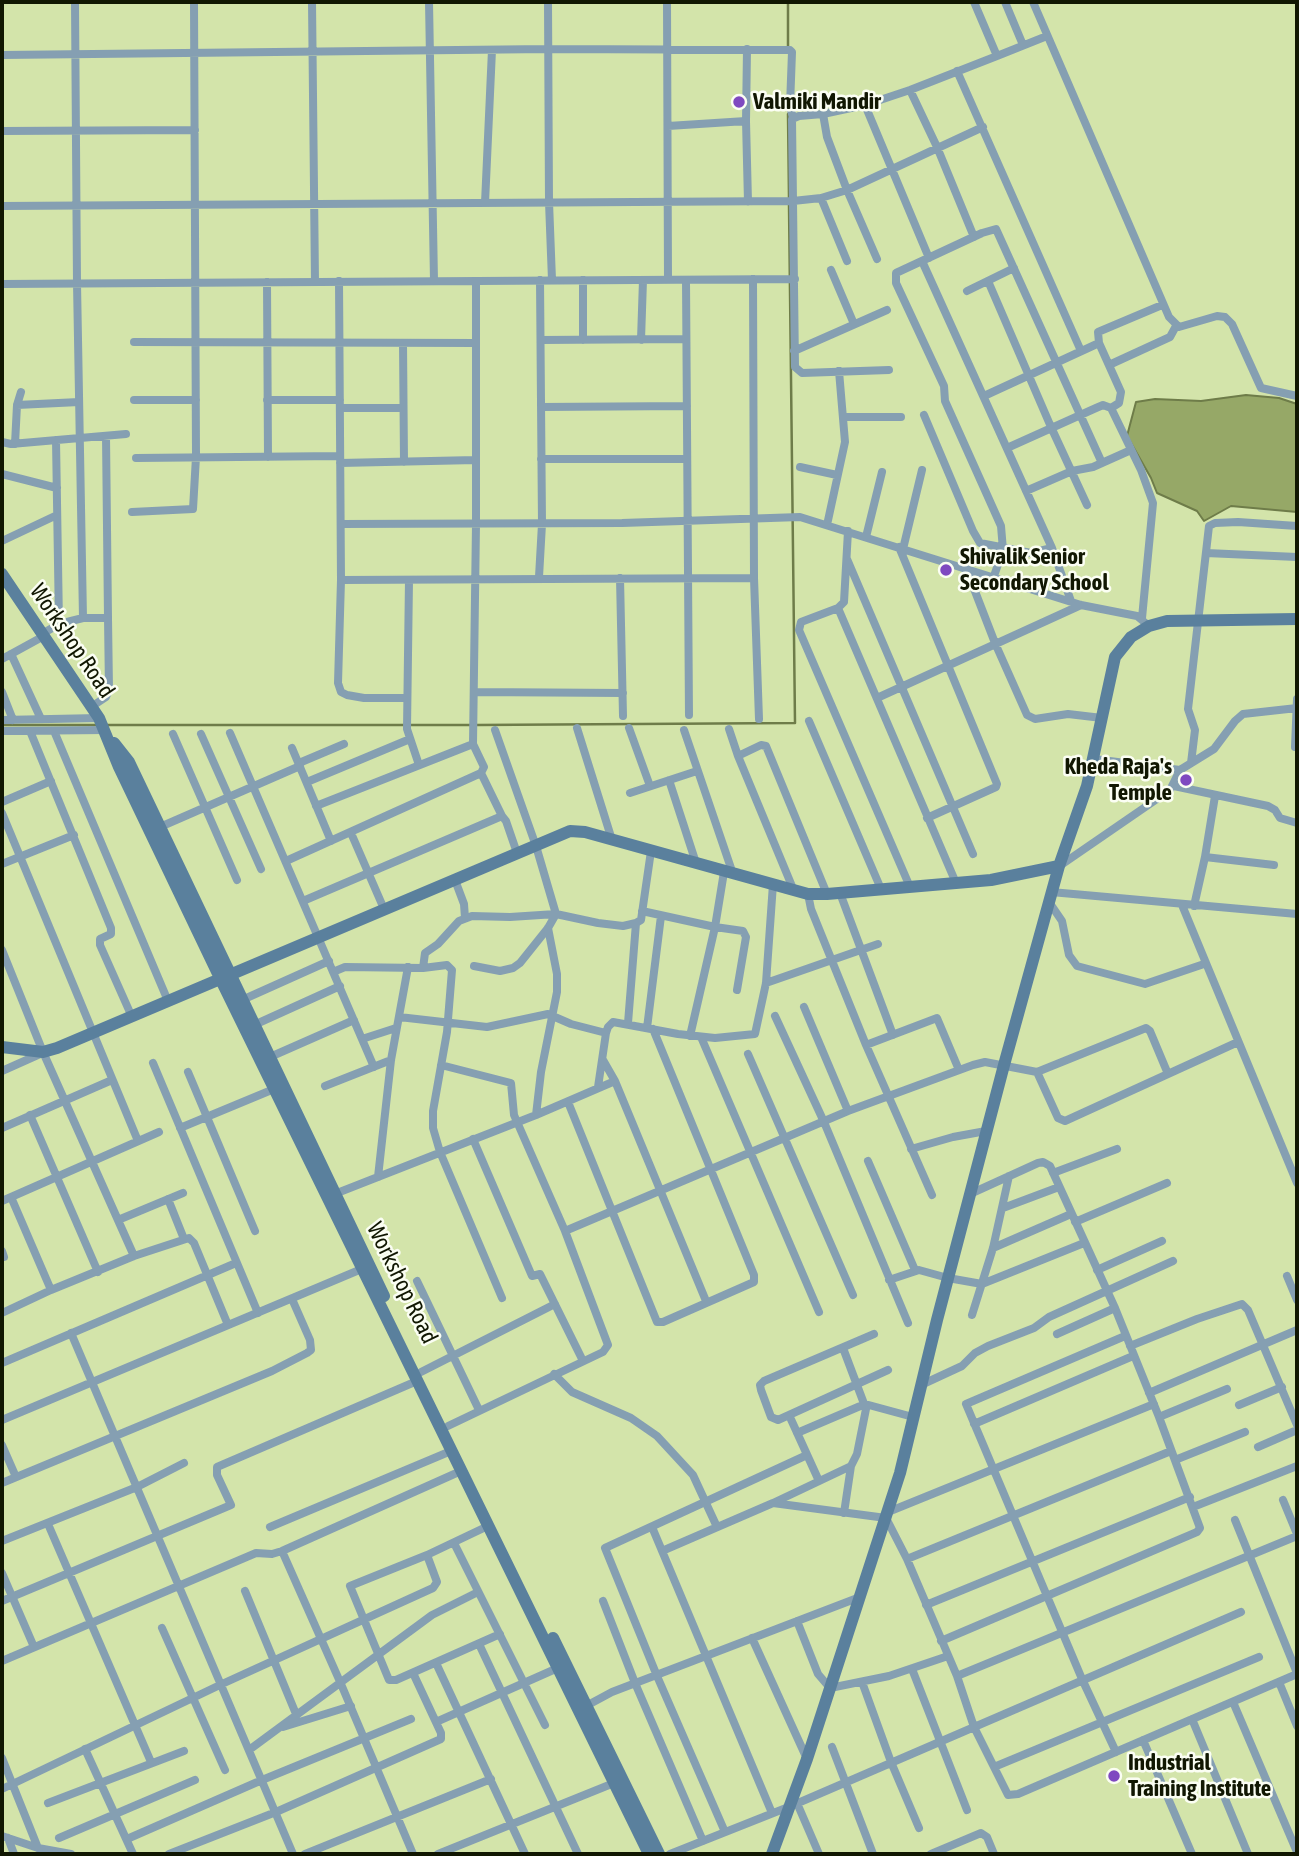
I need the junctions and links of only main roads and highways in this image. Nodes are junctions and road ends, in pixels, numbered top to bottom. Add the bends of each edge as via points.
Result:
1 (2, 574) edge
2 (1297, 619) edge
3 (103, 726) junction
4 (1059, 866) junction
5 (225, 976) junction
6 (2, 1047) edge
7 (331, 1196) junction
8 (419, 1376) junction
9 (562, 1666) junction
10 (649, 1854) edge
11 (659, 1854) edge
12 (772, 1854) edge

1 - 3 main road, Workshop Road
2 - 4 main road via 1146,622 1131,636 1115,657 1094,759
3 - 5 main road, Workshop Road via 119,768
3 - 5 main road, Workshop Road via 129,762
4 - 5 main road via 991,880 808,894 570,831
4 - 12 main road via 887,1515 794,1805
5 - 6 main road via 43,1052
5 - 7 main road, Workshop Road via 274,1089
5 - 7 main road, Workshop Road via 270,1057
7 - 8 main road, Workshop Road
8 - 9 main road, Workshop Road via 448,1426
8 - 9 main road, Workshop Road via 451,1451
9 - 10 main road, Workshop Road
9 - 11 main road, Workshop Road

